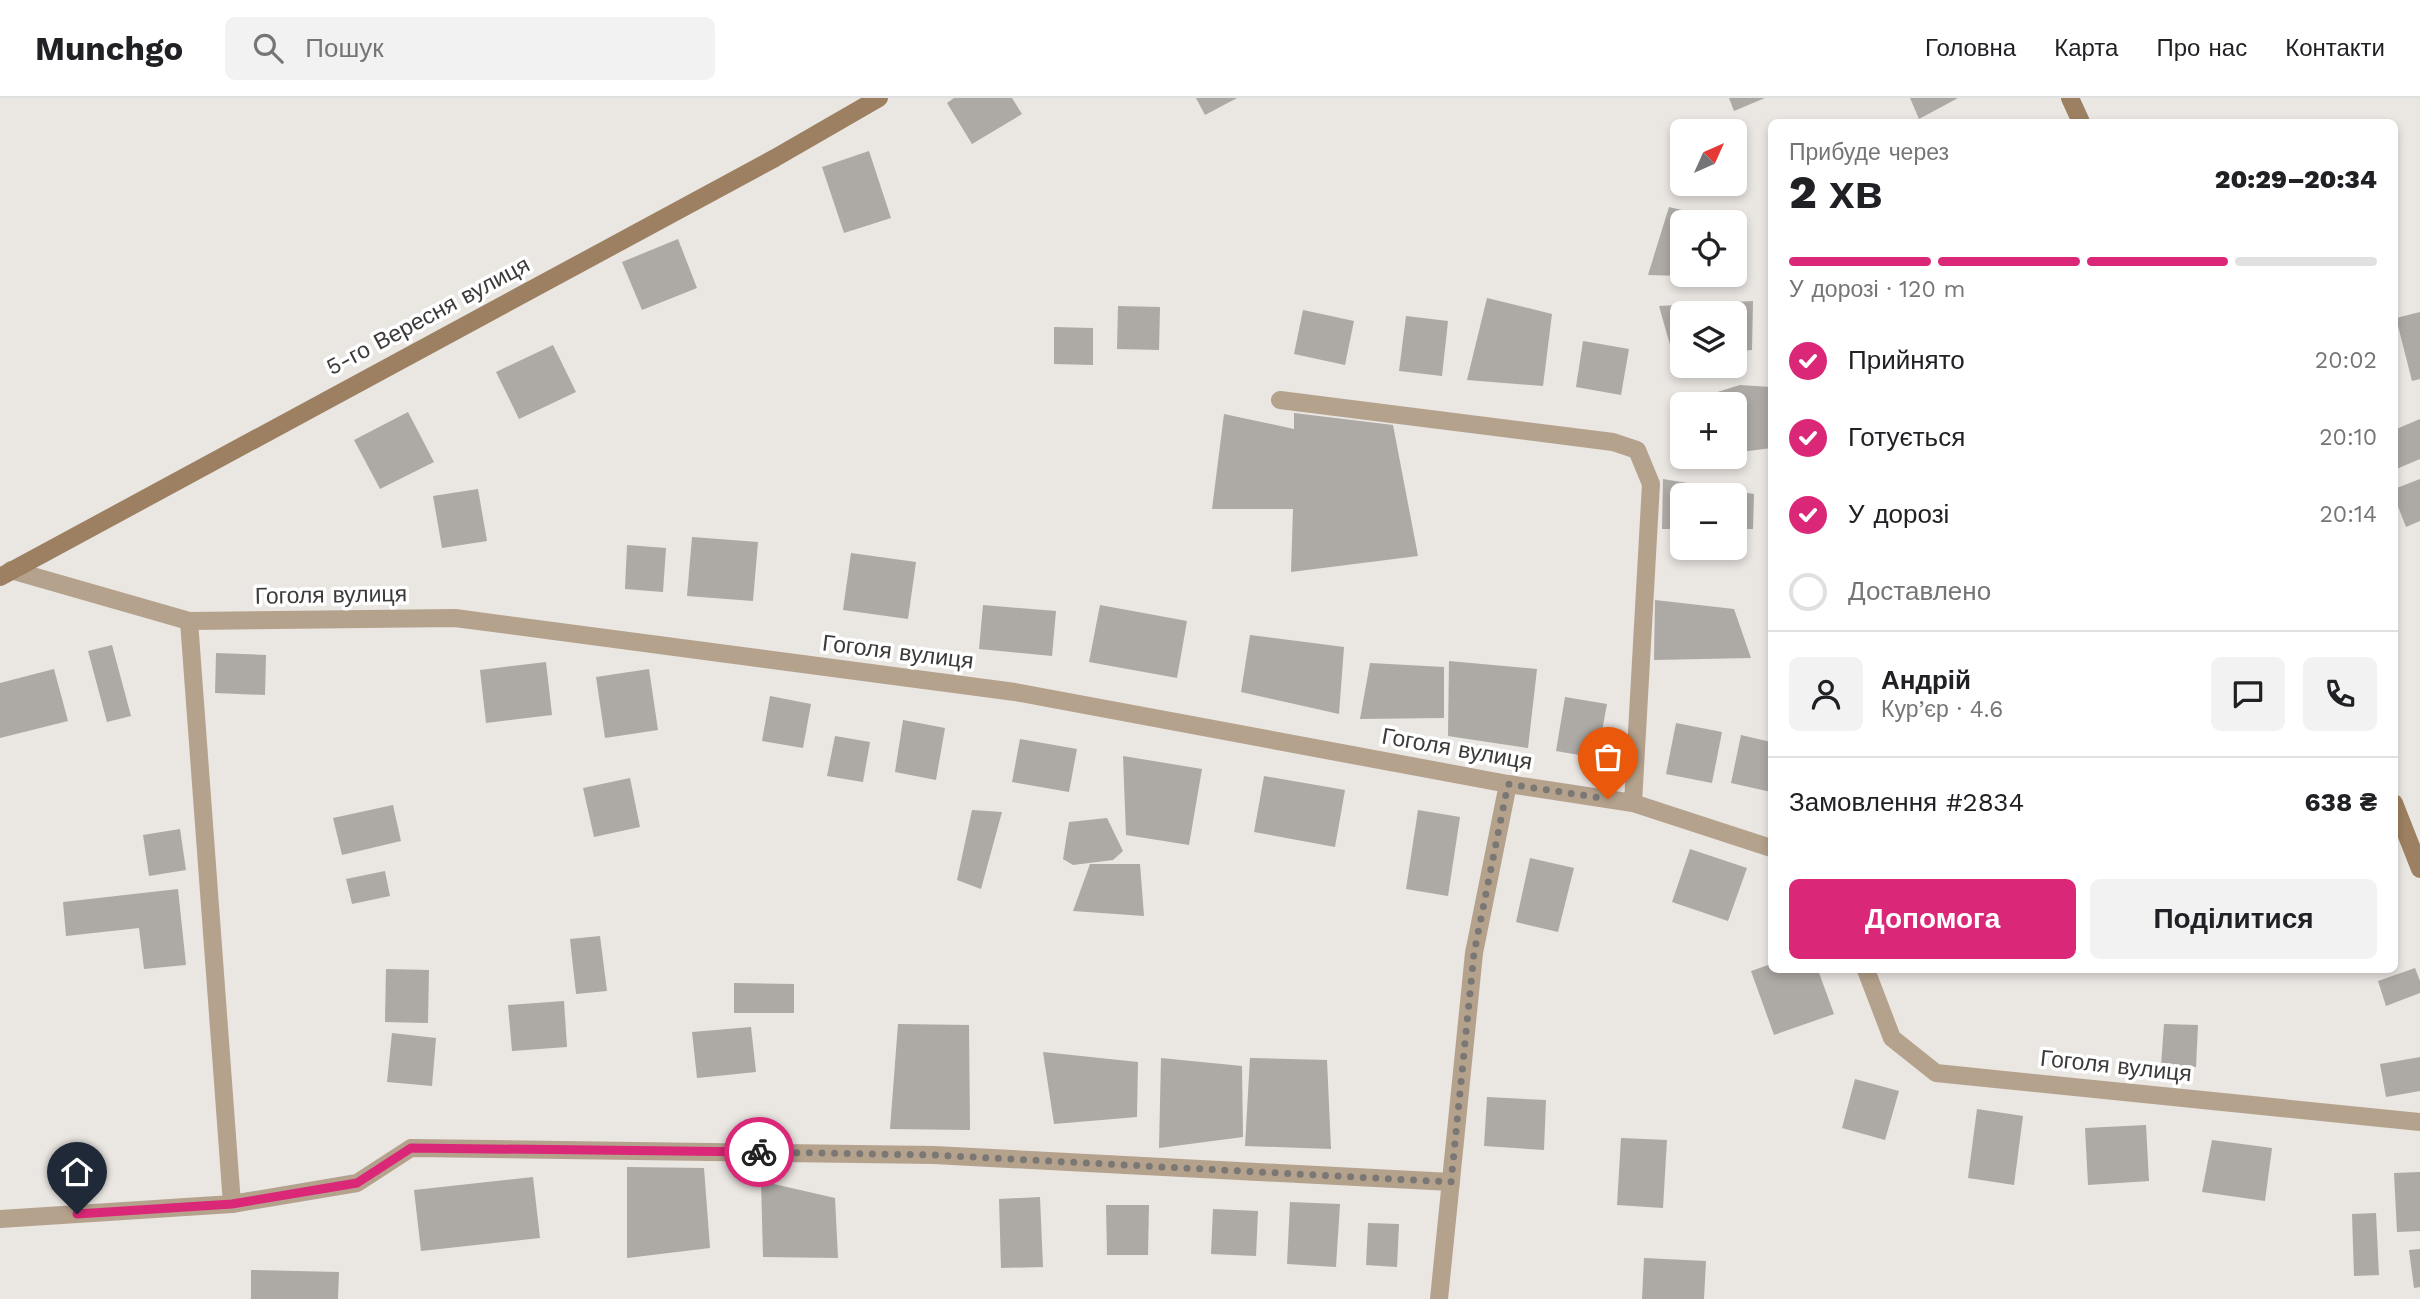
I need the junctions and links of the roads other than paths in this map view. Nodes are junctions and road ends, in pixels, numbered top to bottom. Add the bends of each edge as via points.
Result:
1 (879, 98) edge
2 (2070, 98) edge
3 (2080, 119) edge
4 (1280, 400) dead end
5 (6, 573) edge
6 (189, 621) junction
7 (1508, 784) junction
8 (1633, 803) junction
9 (2398, 813) edge
10 (1768, 847) edge
11 (2420, 869) edge
12 (1867, 973) edge
13 (2420, 1122) edge
14 (1451, 1182) junction
15 (232, 1204) junction
16 (0, 1219) edge
17 (1439, 1299) edge

1 - 5 street, 5-го Вересня вулиця
2 - 3 street
4 - 8 street via 1613,442 1637,450 1651,484
5 - 6 street, Гоголя вулиця
6 - 7 street, Гоголя вулиця via 455,618 1015,692
6 - 15 street
7 - 8 street, Гоголя вулиця
7 - 14 street via 1474,953
8 - 10 street, Гоголя вулиця
9 - 11 street
12 - 13 street, Гоголя вулиця via 1892,1038 1936,1073
14 - 15 street via 934,1155 411,1148 357,1183
14 - 17 street
15 - 16 street

